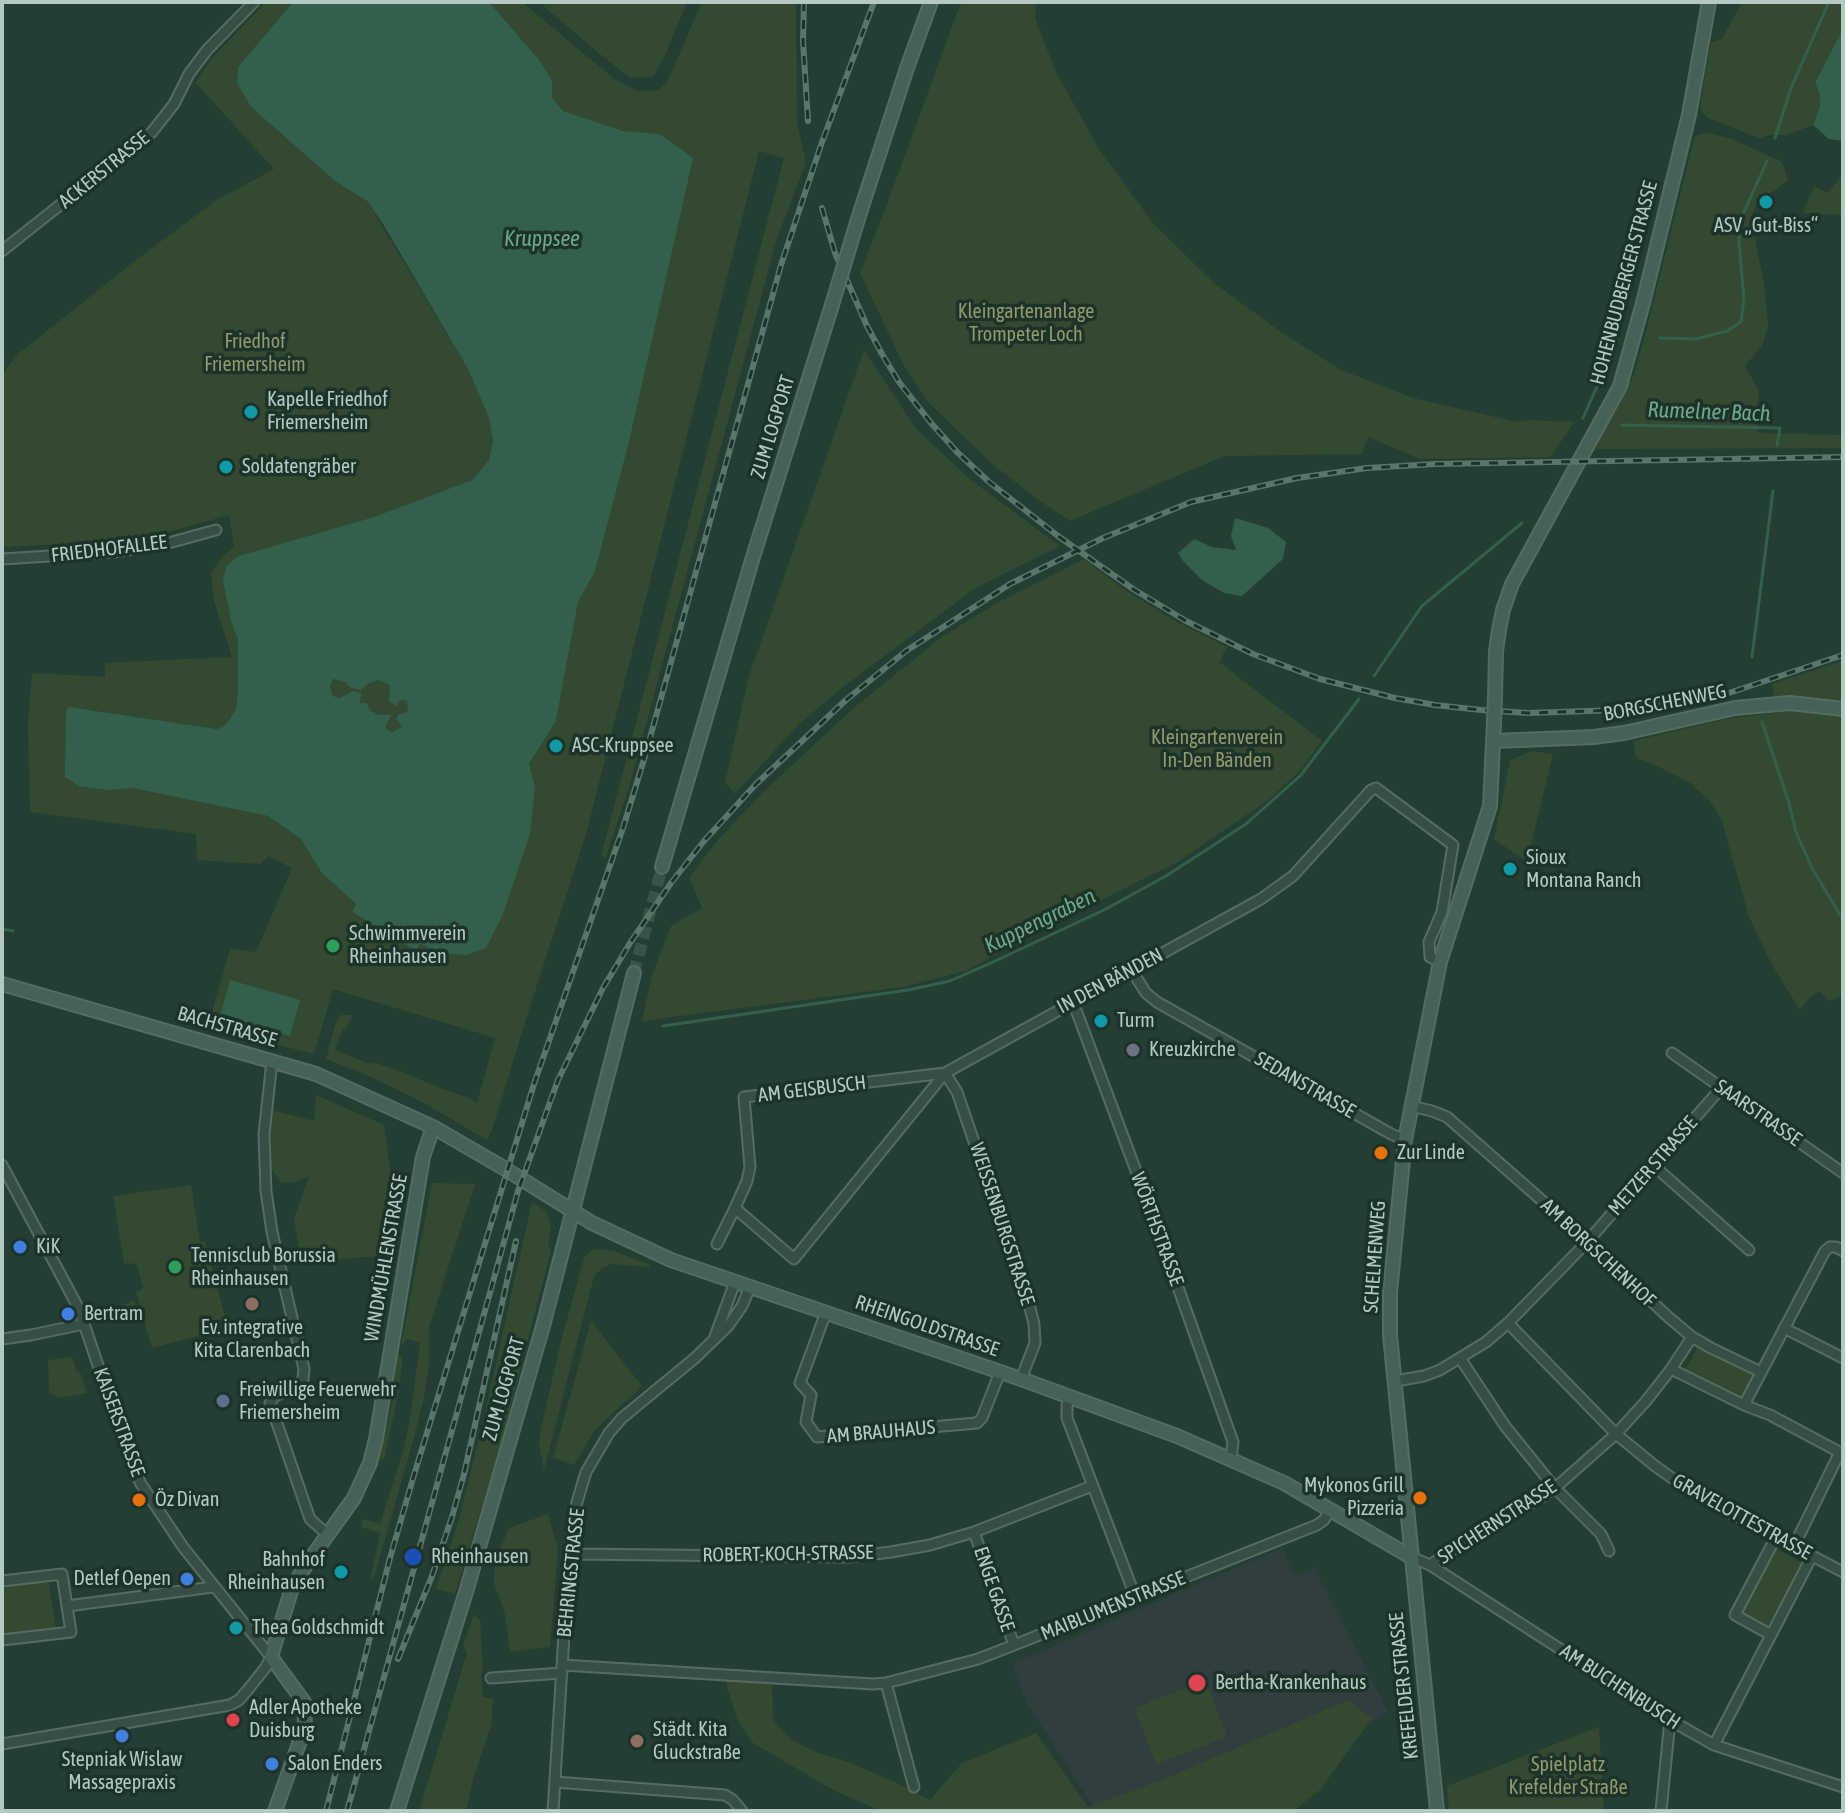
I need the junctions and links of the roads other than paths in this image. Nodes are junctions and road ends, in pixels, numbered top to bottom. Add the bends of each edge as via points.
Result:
1 (254, 2) edge
2 (931, 2) edge
3 (1709, 2) edge
4 (2, 251) edge
5 (216, 530) dead end
6 (2, 559) edge
7 (1843, 709) edge
8 (1495, 741) junction
9 (1453, 845) joint
10 (662, 867) tunnel mouth
11 (1440, 962) junction
12 (1132, 971) junction
13 (634, 973) tunnel mouth
14 (2, 984) edge
15 (1073, 1002) junction
16 (1672, 1053) dead end
17 (272, 1061) junction
18 (945, 1073) junction
19 (1721, 1088) junction
20 (1411, 1106) junction
21 (433, 1127) junction
22 (1405, 1140) junction
23 (2, 1165) edge
24 (1653, 1165) junction
25 (1843, 1173) edge
26 (735, 1208) junction
27 (572, 1212) junction
28 (1588, 1241) junction
29 (717, 1244) dead end
30 (1749, 1250) dead end
31 (1843, 1251) edge
32 (735, 1282) junction
33 (750, 1287) junction
34 (826, 1312) junction
35 (1508, 1323) junction
36 (84, 1324) junction
37 (1784, 1328) junction
38 (1692, 1337) junction
39 (2, 1339) edge
40 (713, 1342) junction
41 (1460, 1358) junction
42 (1843, 1358) edge
43 (1671, 1369) junction
44 (1000, 1372) junction
45 (1761, 1372) junction
46 (1021, 1379) junction
47 (1395, 1381) junction
48 (1070, 1396) junction
49 (1744, 1405) junction
50 (1616, 1434) junction
51 (1842, 1453) edge
52 (1231, 1459) junction
53 (1092, 1486) junction
54 (1555, 1488) junction
55 (1330, 1510) junction
56 (974, 1532) junction
57 (328, 1535) junction
58 (1776, 1537) junction
59 (1794, 1546) junction
60 (1609, 1551) dead end
61 (569, 1554) junction
62 (1812, 1556) junction
63 (1411, 1557) junction
64 (1430, 1565) junction
65 (1843, 1572) edge
66 (2, 1581) edge
67 (213, 1587) junction
68 (1135, 1596) junction
69 (67, 1606) junction
70 (1771, 1635) junction
71 (2, 1640) edge
72 (1014, 1645) junction
73 (271, 1657) junction
74 (562, 1669) junction
75 (491, 1678) dead end
76 (886, 1683) junction
77 (1670, 1720) junction
78 (2, 1744) edge
79 (1714, 1745) junction
80 (555, 1782) junction
81 (914, 1787) dead end
82 (1843, 1787) edge
83 (275, 1811) edge
84 (397, 1811) edge
85 (553, 1811) edge
86 (742, 1811) edge
87 (1437, 1811) edge
88 (1661, 1811) edge

1 - 4 street, ACKERSTRASSE via 207,50 152,132
2 - 10 street, ZUM LOGPORT, bridge via 858,219
3 - 8 street, HOHENBUDBERGER STRASSE, bridge via 1689,115 1620,386 1512,584 1503,610 1497,641
5 - 6 street, FRIEDHOFALLEE via 113,552
7 - 8 street, BORGSCHENWEG via 1790,703 1735,708 1624,733
8 - 11 street, SCHELMENWEG via 1490,806
9 - 11 street, SCHELMENWEG via 1442,912 1429,942 1430,957
9 - 12 street, IN DEN BÄNDEN via 1376,788 1293,876
11 - 20 street, SCHELMENWEG
12 - 15 street, IN DEN BÄNDEN
12 - 22 street, SEDANSTRASSE via 1157,1002
13 - 27 street, ZUM LOGPORT
14 - 17 street, BACHSTRASSE
15 - 18 street, IN DEN BÄNDEN
15 - 52 street, WÖRTHSTRASSE via 1233,1442
16 - 19 street, SAARSTRASSE
17 - 21 street, BACHSTRASSE via 316,1074
17 - 57 street via 264,1134 266,1191 304,1369 297,1386 270,1403 310,1519
18 - 26 street, AM GEISBUSCH via 744,1097 750,1167
18 - 26 street, IN DEN BÄNDEN via 794,1259
18 - 46 street, WEISSENBURGSTRASSE via 957,1092 1034,1324 1035,1343
19 - 24 street, METZER STRASSE
19 - 25 street, SAARSTRASSE
20 - 22 street, SCHELMENWEG
20 - 28 street, AM BORGSCHENHOF via 1447,1117
21 - 27 street, RHEINGOLDSTRASSE
21 - 57 street, WINDMÜHLENSTRASSE via 423,1157 373,1451 354,1498
22 - 47 street, SCHELMENWEG via 1390,1293
23 - 36 street, KAISERSTRASSE
24 - 28 street, METZER STRASSE
24 - 30 street
26 - 29 street, AM GEISBUSCH
27 - 32 street, RHEINGOLDSTRASSE via 671,1260
27 - 84 street, ZUM LOGPORT via 470,1578
28 - 35 street, METZER STRASSE
28 - 38 street, AM BORGSCHENHOF
31 - 37 street via 1825,1251
32 - 33 street, RHEINGOLDSTRASSE
32 - 40 street
33 - 34 street, RHEINGOLDSTRASSE
33 - 40 street, BEHRINGSTRASSE
34 - 44 street, RHEINGOLDSTRASSE
34 - 44 street, AM BRAUHAUS via 800,1383 811,1395 806,1422 817,1437 977,1423
35 - 41 street, METZER STRASSE
35 - 50 street, GRAVELOTTESTRASSE
36 - 39 street
36 - 67 street, KAISERSTRASSE via 141,1484
37 - 42 street
37 - 45 street
38 - 43 street, SPICHERNSTRASSE
38 - 45 street, AM BORGSCHENHOF
40 - 61 street, BEHRINGSTRASSE via 609,1433 586,1472
41 - 47 street, METZER STRASSE via 1424,1376
41 - 54 street
43 - 49 street
43 - 50 street, SPICHERNSTRASSE
44 - 46 street, RHEINGOLDSTRASSE
45 - 49 street
46 - 48 street, RHEINGOLDSTRASSE
47 - 63 street, SCHELMENWEG
48 - 52 street, RHEINGOLDSTRASSE
48 - 53 street via 1067,1418
49 - 51 street
50 - 54 street, SPICHERNSTRASSE
50 - 58 street, GRAVELOTTESTRASSE via 1686,1488
51 - 59 street
52 - 55 street, RHEINGOLDSTRASSE
53 - 56 street, ROBERT-KOCH-STRASSE
53 - 68 street
54 - 60 street via 1601,1534
54 - 64 street, SPICHERNSTRASSE
55 - 63 street, RHEINGOLDSTRASSE
55 - 68 street, MAIBLUMENSTRASSE via 1317,1525
56 - 61 street, ROBERT-KOCH-STRASSE via 930,1545 849,1557
56 - 72 street, ENGE GASSE
57 - 73 street, WINDMÜHLENSTRASSE via 292,1588
58 - 59 street, GRAVELOTTESTRASSE
58 - 70 street via 1735,1615
59 - 62 street, GRAVELOTTESTRASSE
61 - 74 street, BEHRINGSTRASSE
62 - 65 street, GRAVELOTTESTRASSE
62 - 70 street
63 - 64 street, AM BUCHENBUSCH
63 - 87 street, KREFELDER STRASSE
64 - 77 street, AM BUCHENBUSCH
66 - 69 street via 62,1574
67 - 69 street
67 - 73 street, KAISERSTRASSE
68 - 72 street, MAIBLUMENSTRASSE
69 - 71 street via 71,1632
70 - 79 street
72 - 76 street, MAIBLUMENSTRASSE
73 - 78 street via 230,1705
73 - 83 street via 304,1702 305,1727
74 - 75 street, MAIBLUMENSTRASSE
74 - 76 street, MAIBLUMENSTRASSE
74 - 80 street, BEHRINGSTRASSE
76 - 81 street
77 - 79 street, AM BUCHENBUSCH
77 - 88 street
79 - 82 street, AM BUCHENBUSCH
80 - 85 street, BEHRINGSTRASSE
80 - 86 street via 725,1795

